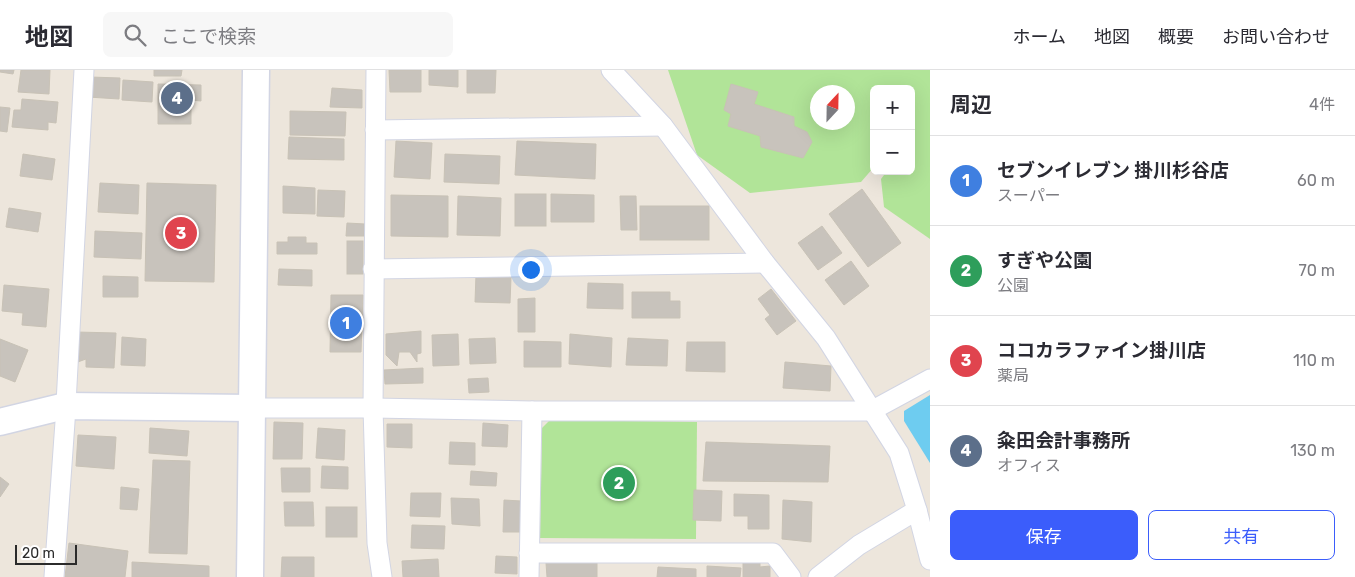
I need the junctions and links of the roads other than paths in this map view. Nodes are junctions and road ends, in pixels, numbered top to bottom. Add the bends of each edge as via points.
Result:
1 (84, 70) edge
2 (256, 70) edge
3 (376, 70) edge
4 (611, 70) edge
5 (663, 126) junction
6 (375, 130) junction
7 (765, 263) junction
8 (373, 269) junction
9 (930, 379) edge
10 (66, 406) junction
11 (252, 408) junction
12 (373, 408) junction
13 (532, 411) junction
14 (871, 411) junction
15 (0, 422) edge
16 (917, 510) junction
17 (529, 553) junction
18 (930, 560) edge
19 (54, 577) edge
20 (250, 577) edge
21 (382, 577) edge
22 (529, 577) edge
23 (791, 577) edge
24 (818, 577) edge

1 - 10 street
2 - 11 street
3 - 6 street
4 - 5 street
5 - 6 street
5 - 7 street
6 - 8 street
7 - 8 street
7 - 14 street via 826,338
8 - 12 street
9 - 14 street
10 - 11 street
10 - 15 street
10 - 19 street
11 - 12 street
11 - 20 street
12 - 13 street
12 - 21 street via 377,542
13 - 14 street
13 - 17 street
14 - 16 street via 899,453
16 - 18 street
16 - 24 street via 859,545
17 - 22 street
17 - 23 street via 773,553

